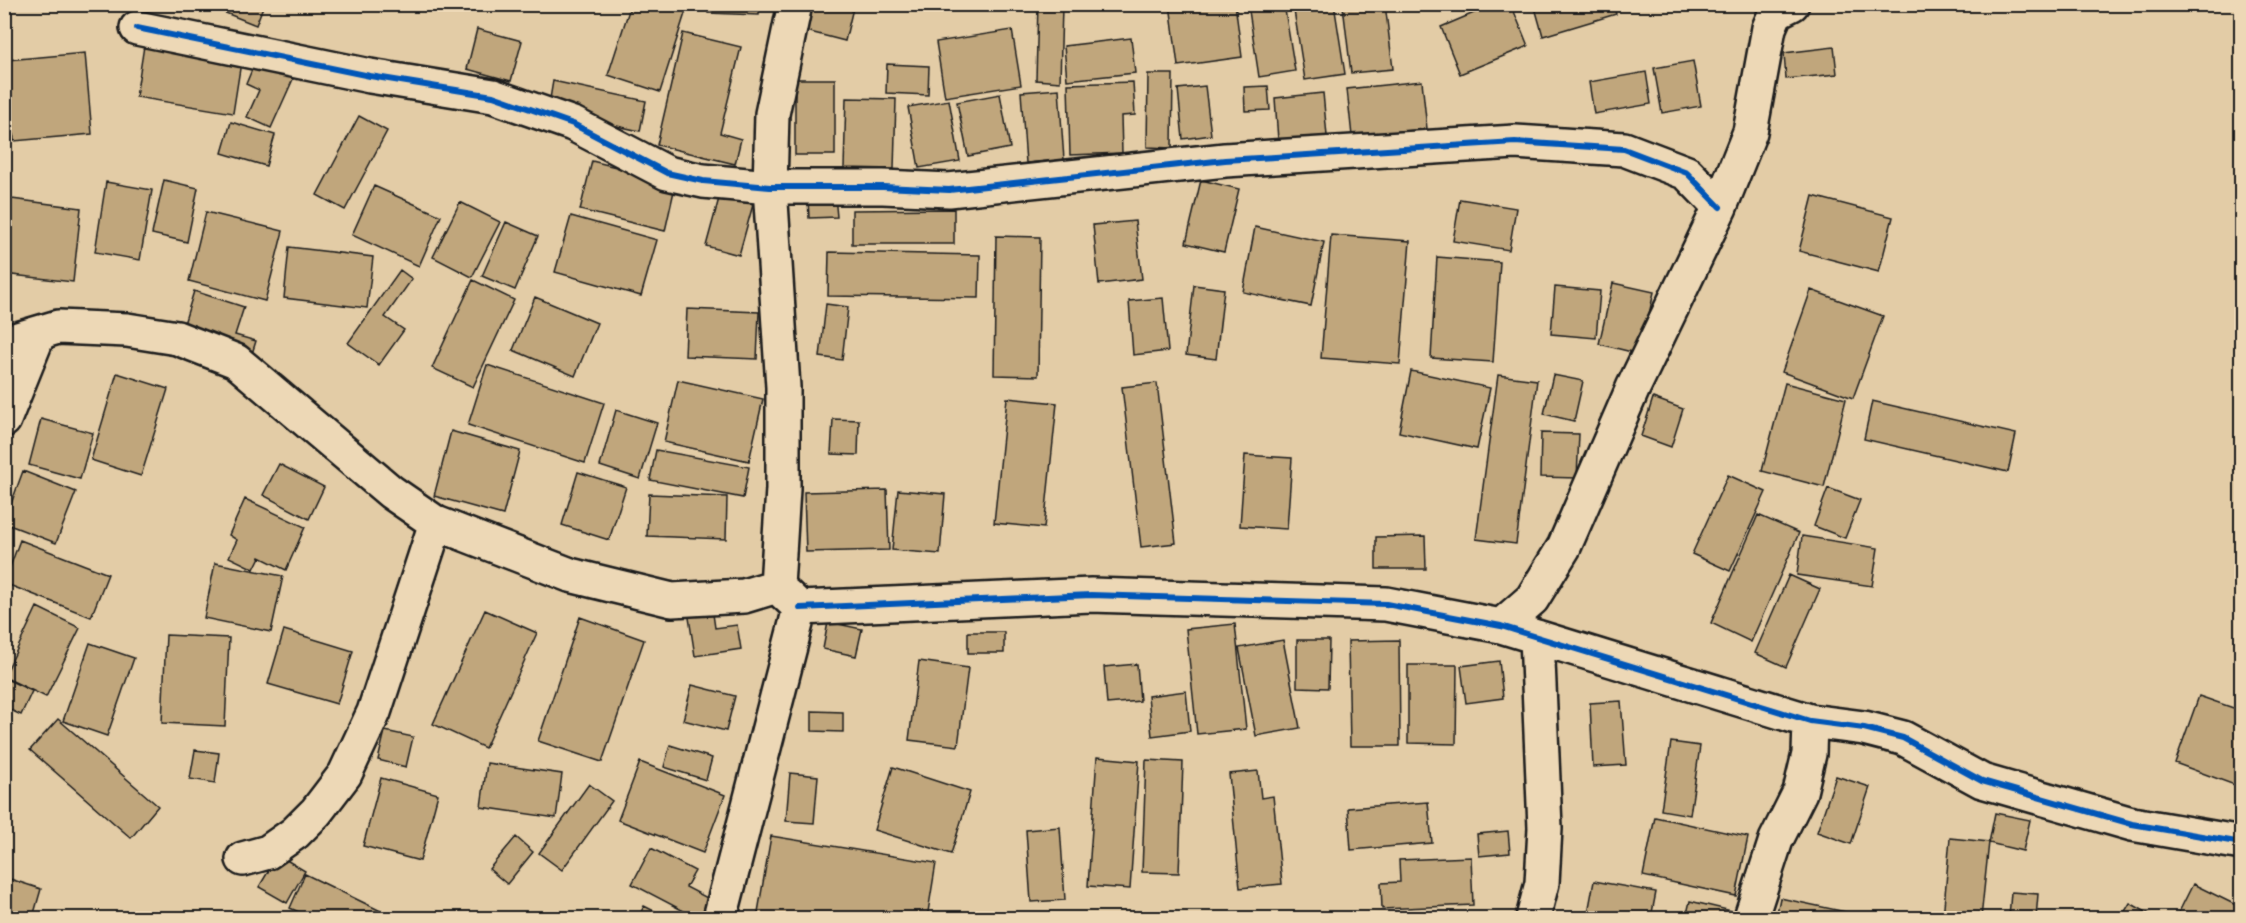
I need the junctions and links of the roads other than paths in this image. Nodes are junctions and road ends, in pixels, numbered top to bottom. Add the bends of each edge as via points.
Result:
1 (795, 4) edge
2 (1792, 4) edge
3 (137, 28) dead end
4 (770, 187) junction
5 (1720, 207) junction
6 (39, 333) junction
7 (4, 343) edge
8 (4, 420) edge
9 (436, 523) junction
10 (788, 597) junction
11 (1502, 626) junction
12 (1537, 637) junction
13 (1810, 721) junction
14 (2241, 843) edge
15 (243, 859) dead end
16 (1752, 914) dead end
17 (720, 918) edge
18 (1533, 918) edge

1 - 4 street via 772,114
2 - 5 street via 1776,12 1769,28 1750,132
3 - 4 street via 370,76 493,96 573,124 667,173 703,181
4 - 5 street via 949,190 1225,160 1515,142 1624,149 1687,173
4 - 10 street via 783,387
5 - 11 street via 1633,388 1564,547 1532,599
6 - 7 street
6 - 8 street
6 - 9 street via 58,327 128,330 177,338 236,362 391,492
9 - 10 street via 570,575 672,600
9 - 15 street via 374,712 345,774 295,833 268,852
10 - 11 street via 1091,595 1386,604
10 - 17 street
11 - 12 street
12 - 13 street
12 - 18 street via 1545,828 1542,883
13 - 14 street via 1903,738 1982,781 2132,824
13 - 16 street via 1809,754 1800,792 1776,840

